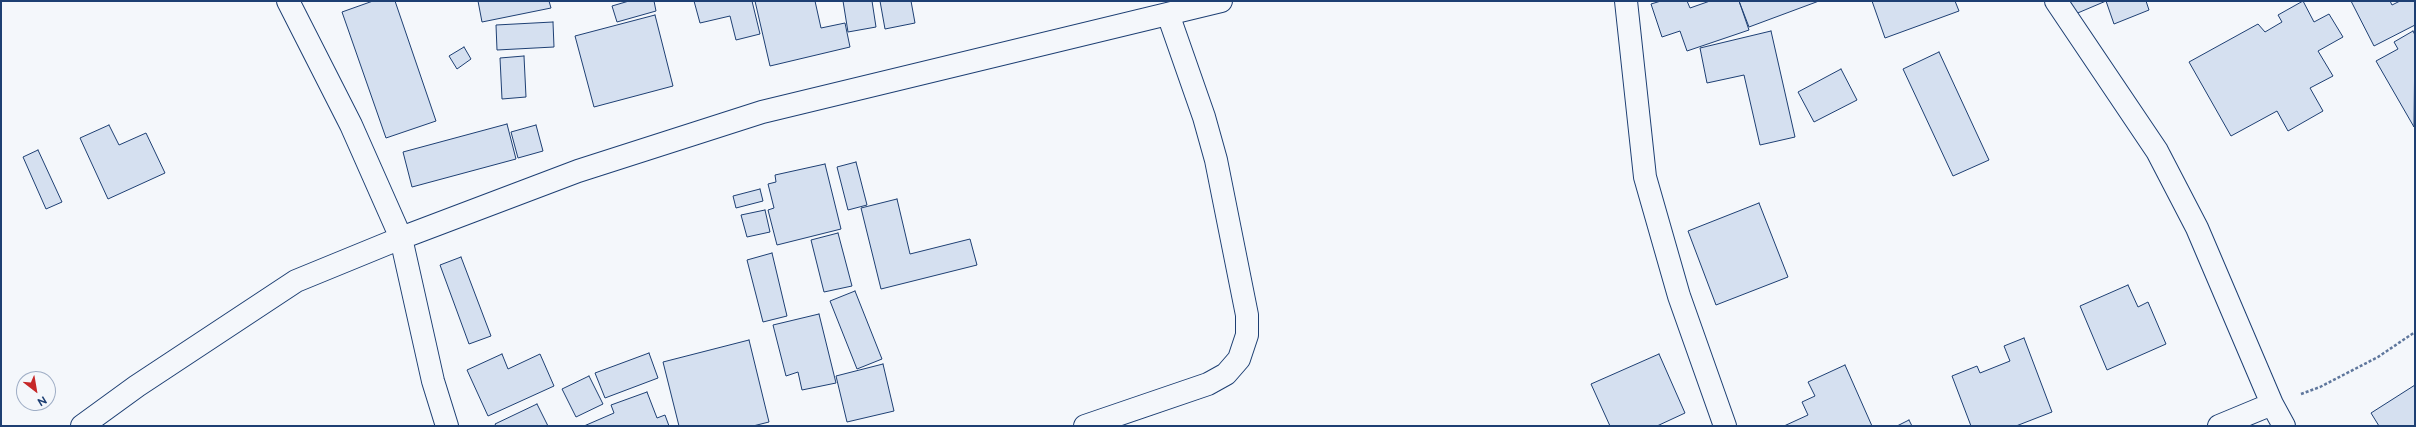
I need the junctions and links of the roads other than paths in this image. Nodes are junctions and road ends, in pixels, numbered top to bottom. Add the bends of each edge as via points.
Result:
1 (288, 1) edge
2 (1221, 1) edge
3 (1626, 1) edge
4 (2056, 1) edge
5 (1197, 4) edge
6 (1168, 14) junction
7 (401, 238) junction
8 (2272, 404) junction
9 (1090, 425) edge
10 (82, 426) edge
11 (447, 426) edge
12 (1725, 426) edge
13 (2219, 426) edge
14 (2284, 426) edge

1 - 7 street via 351,124
2 - 5 street
3 - 12 street via 1645,177 1679,296
4 - 8 street via 2157,151 2198,228
5 - 6 street
6 - 7 street via 762,112 578,171
6 - 9 street via 1204,117 1216,160 1247,315 1247,335 1239,359 1226,374 1208,384
7 - 10 street via 296,281 137,386
7 - 11 street via 433,381
8 - 13 street
8 - 14 street

